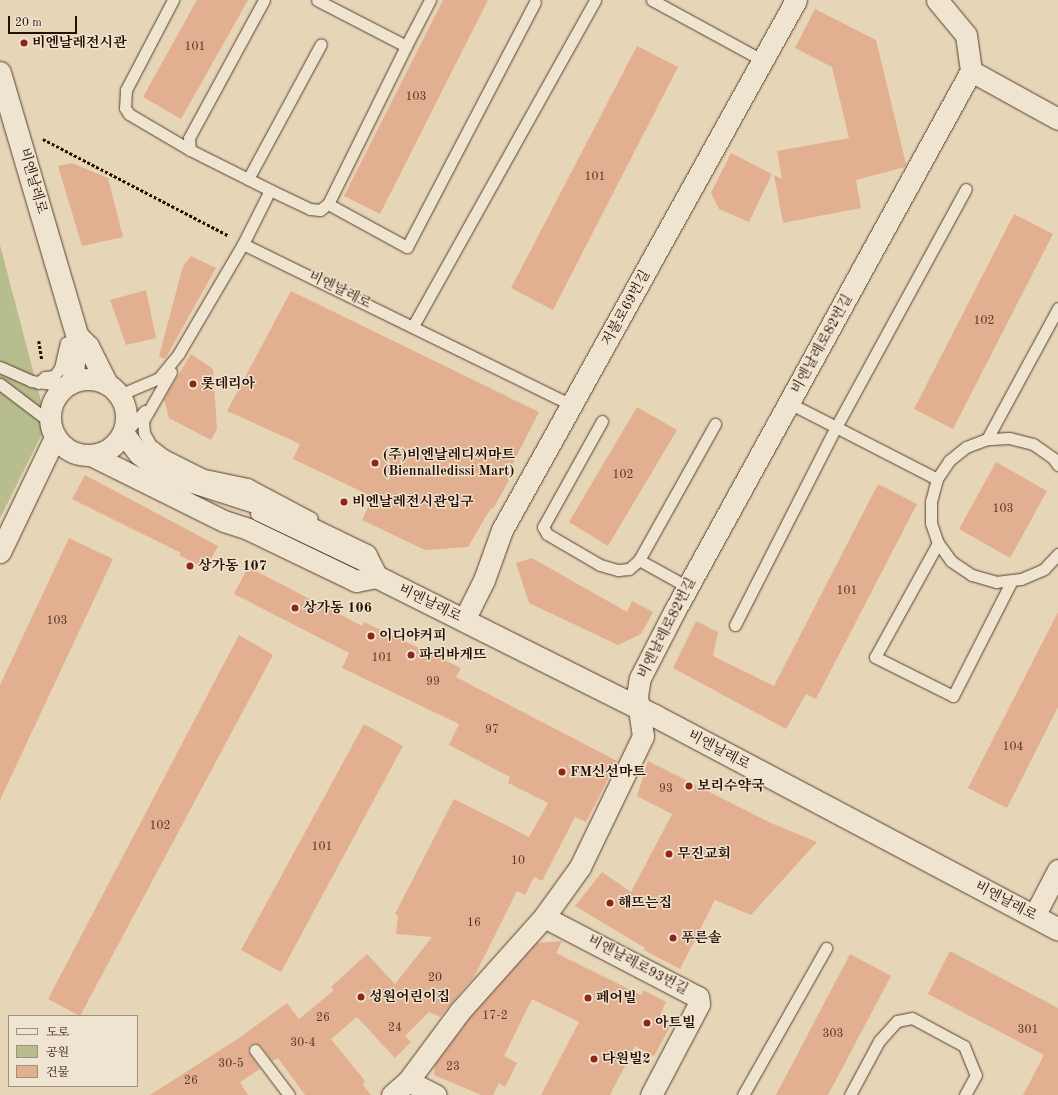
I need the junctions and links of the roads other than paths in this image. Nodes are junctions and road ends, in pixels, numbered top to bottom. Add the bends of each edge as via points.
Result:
1 (173, 0) edge
2 (264, 0) edge
3 (317, 0) edge
4 (430, 0) edge
5 (595, 0) edge
6 (652, 0) edge
7 (796, 0) edge
8 (937, 0) edge
9 (535, 2) dead end
10 (321, 44) dead end
11 (406, 46) junction
12 (762, 60) junction
13 (971, 70) junction
14 (0, 73) edge
15 (1058, 119) edge
16 (190, 150) junction
17 (248, 179) junction
18 (966, 189) dead end
19 (270, 190) junction
20 (328, 204) junction
21 (244, 244) junction
22 (1058, 308) edge
23 (413, 326) junction
24 (77, 335) junction
25 (179, 353) junction
26 (0, 367) edge
27 (38, 383) junction
28 (0, 384) edge
29 (70, 384) junction
30 (113, 389) junction
31 (153, 402) junction
32 (789, 402) junction
33 (571, 405) junction
34 (602, 421) dead end
35 (715, 424) dead end
36 (836, 427) junction
37 (53, 430) junction
38 (124, 434) junction
39 (987, 439) junction
40 (91, 455) junction
41 (1058, 465) edge
42 (937, 479) junction
43 (256, 514) dead end
44 (938, 543) junction
45 (0, 552) edge
46 (1056, 559) edge
47 (639, 560) junction
48 (372, 567) junction
49 (1012, 580) junction
50 (688, 587) junction
51 (464, 620) junction
52 (735, 625) dead end
53 (639, 708) junction
54 (1058, 870) edge
55 (1034, 916) junction
56 (544, 917) junction
57 (1058, 929) edge
58 (826, 948) dead end
59 (255, 1050) dead end
60 (408, 1081) junction
61 (289, 1095) edge
62 (392, 1095) edge
63 (436, 1095) edge
64 (651, 1095) edge
65 (743, 1095) edge
66 (850, 1095) edge
67 (965, 1095) edge

1 - 16 lane via 126,90 125,108 129,114
2 - 16 lane via 190,138
3 - 11 lane
4 - 11 lane
5 - 23 lane
6 - 12 lane
7 - 12 street, 저불로69번길
8 - 13 street via 966,35
9 - 20 lane via 407,247
10 - 17 lane
11 - 20 lane
12 - 33 street, 저불로69번길
13 - 15 street
13 - 32 street, 비엔날레로82번길
14 - 24 street, 비엔날레로
16 - 17 lane
17 - 19 lane
18 - 36 lane
19 - 20 lane via 310,209 320,210
19 - 21 lane
21 - 23 lane, 비엔날레로
21 - 25 lane
22 - 39 lane
23 - 33 lane, 비엔날레로
24 - 27 lane via 66,343 60,368 54,376 45,377
24 - 29 street
24 - 30 street via 88,346
25 - 30 lane via 159,378
25 - 31 lane via 177,362
26 - 27 lane
27 - 29 lane
28 - 37 lane
29 - 30 street via 85,379
29 - 37 street via 54,400
30 - 38 street via 124,406
31 - 38 lane
31 - 48 lane via 143,421 144,433 158,451 204,475 248,484 358,542
32 - 36 lane
32 - 50 street, 비엔날레로82번길
33 - 51 street, 저불로69번길 via 502,530 484,580
34 - 47 lane via 543,527 547,534 600,565 618,570 629,569
35 - 47 lane
36 - 42 lane
36 - 52 lane
37 - 40 street via 73,453
37 - 45 street
38 - 40 street via 107,450
38 - 48 street, 비엔날레로 via 139,454 157,468 261,504
39 - 41 lane via 1009,438 1033,444 1053,458
39 - 42 lane via 949,461
40 - 48 street via 224,521 248,529 356,581
42 - 44 lane via 931,500 931,523
43 - 48 lane
44 - 49 lane via 951,561 972,576 996,582
44 - 49 lane via 875,657 953,696
46 - 49 lane via 1044,569 1021,580
47 - 50 lane
48 - 51 street, 비엔날레로
50 - 53 street, 비엔날레로82번길 via 640,678 636,696
51 - 53 street, 비엔날레로
53 - 55 street, 비엔날레로
53 - 56 street via 643,736 637,752 580,867
54 - 55 street
55 - 57 street, 비엔날레로
56 - 60 street via 460,1011
56 - 64 street, 비엔날레로93번길 via 698,997 699,1004
58 - 65 lane
59 - 61 lane
60 - 62 street
60 - 63 street
66 - 67 lane via 879,1041 897,1021 912,1018 964,1046 976,1075

